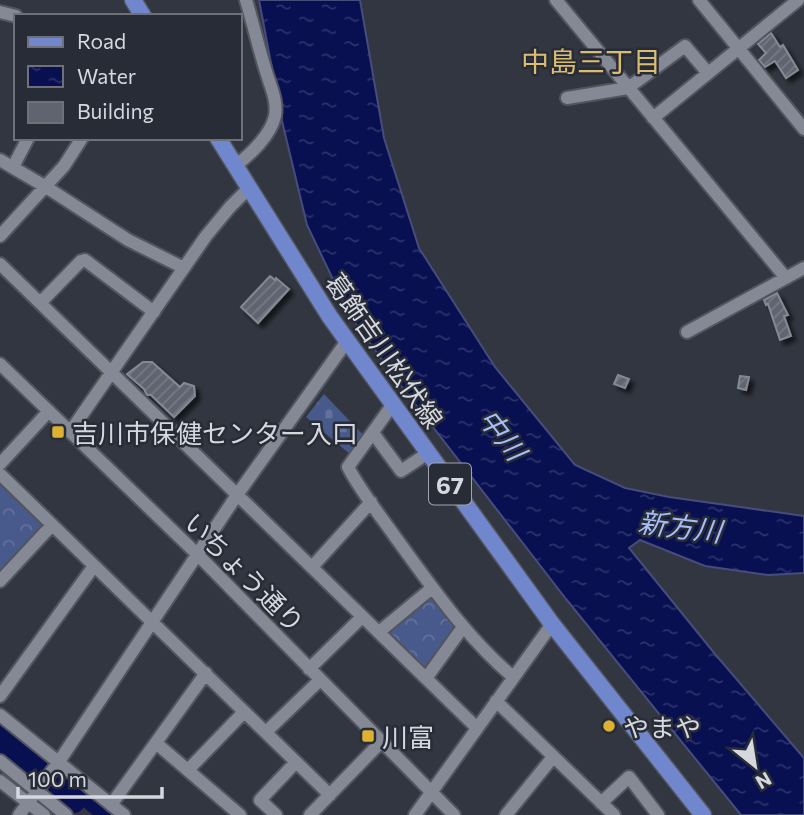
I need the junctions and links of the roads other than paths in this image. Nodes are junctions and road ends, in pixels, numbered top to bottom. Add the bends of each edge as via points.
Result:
1 (246, 0) edge
2 (556, 0) edge
3 (699, 0) edge
4 (798, 0) edge
5 (739, 49) junction
6 (708, 73) junction
7 (628, 88) junction
8 (567, 98) dead end
9 (653, 118) junction
10 (804, 129) edge
11 (27, 140) edge
12 (81, 140) edge
13 (219, 140) edge
14 (0, 160) edge
15 (235, 166) junction
16 (13, 167) junction
17 (46, 187) junction
18 (248, 188) junction
19 (0, 236) edge
20 (0, 264) edge
21 (184, 268) junction
22 (804, 268) edge
23 (786, 278) junction
24 (40, 303) junction
25 (154, 312) junction
26 (687, 332) dead end
27 (347, 341) junction
28 (0, 364) edge
29 (112, 373) junction
30 (395, 407) junction
31 (49, 411) junction
32 (69, 432) junction
33 (373, 433) junction
34 (428, 453) junction
35 (0, 464) edge
36 (0, 474) edge
37 (237, 495) junction
38 (371, 502) junction
39 (52, 525) junction
40 (197, 554) junction
41 (94, 566) junction
42 (313, 567) junction
43 (0, 581) edge
44 (432, 588) junction
45 (362, 617) junction
46 (152, 621) junction
47 (552, 624) junction
48 (463, 628) junction
49 (379, 632) junction
50 (309, 669) junction
51 (206, 673) junction
52 (427, 677) junction
53 (513, 677) junction
54 (320, 680) junction
55 (0, 696) edge
56 (496, 701) junction
57 (244, 712) junction
58 (0, 715) edge
59 (477, 728) junction
60 (266, 732) junction
61 (381, 742) junction
62 (156, 743) junction
63 (553, 757) junction
64 (0, 761) edge
65 (296, 762) junction
66 (56, 765) junction
67 (188, 770) junction
68 (0, 781) edge
69 (38, 789) junction
70 (432, 792) junction
71 (330, 795) junction
72 (28, 803) junction
73 (111, 805) junction
74 (604, 810) edge
75 (19, 815) edge
76 (44, 815) edge
77 (66, 815) edge
78 (124, 815) edge
79 (240, 815) edge
80 (276, 815) edge
81 (310, 815) edge
82 (415, 815) edge
83 (454, 815) edge
84 (506, 815) edge
85 (658, 815) edge
86 (703, 815) edge

1 - 15 street via 276,114 263,138
2 - 7 street
3 - 5 street
4 - 5 street
5 - 6 street
5 - 10 street
6 - 7 street via 685,46
6 - 9 street
7 - 8 street
7 - 9 street
9 - 23 street
11 - 16 street
12 - 17 street
13 - 15 main road, 葛飾吉川松伏線 / 67
14 - 16 street
15 - 18 main road, 葛飾吉川松伏線 / 67
16 - 17 street
17 - 19 street
17 - 21 street via 128,240
18 - 21 street
18 - 27 main road, 葛飾吉川松伏線 / 67
20 - 24 street
21 - 25 street
22 - 23 street
23 - 26 street
24 - 25 street via 85,260
24 - 29 street
25 - 29 street
27 - 30 main road, 葛飾吉川松伏線 / 67
27 - 37 street
28 - 31 street, いちょう通り
29 - 32 street
29 - 37 street
30 - 33 street
30 - 34 main road, 葛飾吉川松伏線 / 67
31 - 32 street, いちょう通り
31 - 35 street
32 - 40 street, いちょう通り
33 - 34 street via 401,471
33 - 38 street via 348,467
34 - 47 main road, 葛飾吉川松伏線 / 67
36 - 39 street
37 - 40 street
37 - 42 street
38 - 42 street
38 - 44 street
39 - 41 street
39 - 43 street
40 - 46 street
40 - 50 street, いちょう通り
41 - 46 street
41 - 55 street
42 - 45 street
44 - 48 street
44 - 49 street
45 - 49 street
45 - 50 street
46 - 51 street
46 - 66 street
47 - 53 street
47 - 86 main road, 葛飾吉川松伏線 / 67
48 - 52 street
48 - 53 street
49 - 52 street
50 - 54 street, いちょう通り
51 - 57 street
51 - 62 street
52 - 59 street
53 - 56 street
54 - 60 street
54 - 61 street, いちょう通り
56 - 59 street
56 - 63 street
57 - 60 street
57 - 67 street
58 - 66 street
59 - 70 street
60 - 65 street
61 - 70 street, いちょう通り
61 - 71 street
62 - 67 street
62 - 73 street
63 - 74 street
63 - 84 street
64 - 69 street
65 - 71 street
65 - 80 street via 260,800
66 - 69 street
66 - 73 street
67 - 79 street
68 - 72 street
69 - 72 street
69 - 77 street
70 - 82 street
70 - 83 street, いちょう通り
71 - 81 street
72 - 75 street
72 - 76 street
73 - 78 street
74 - 85 street via 629,777

